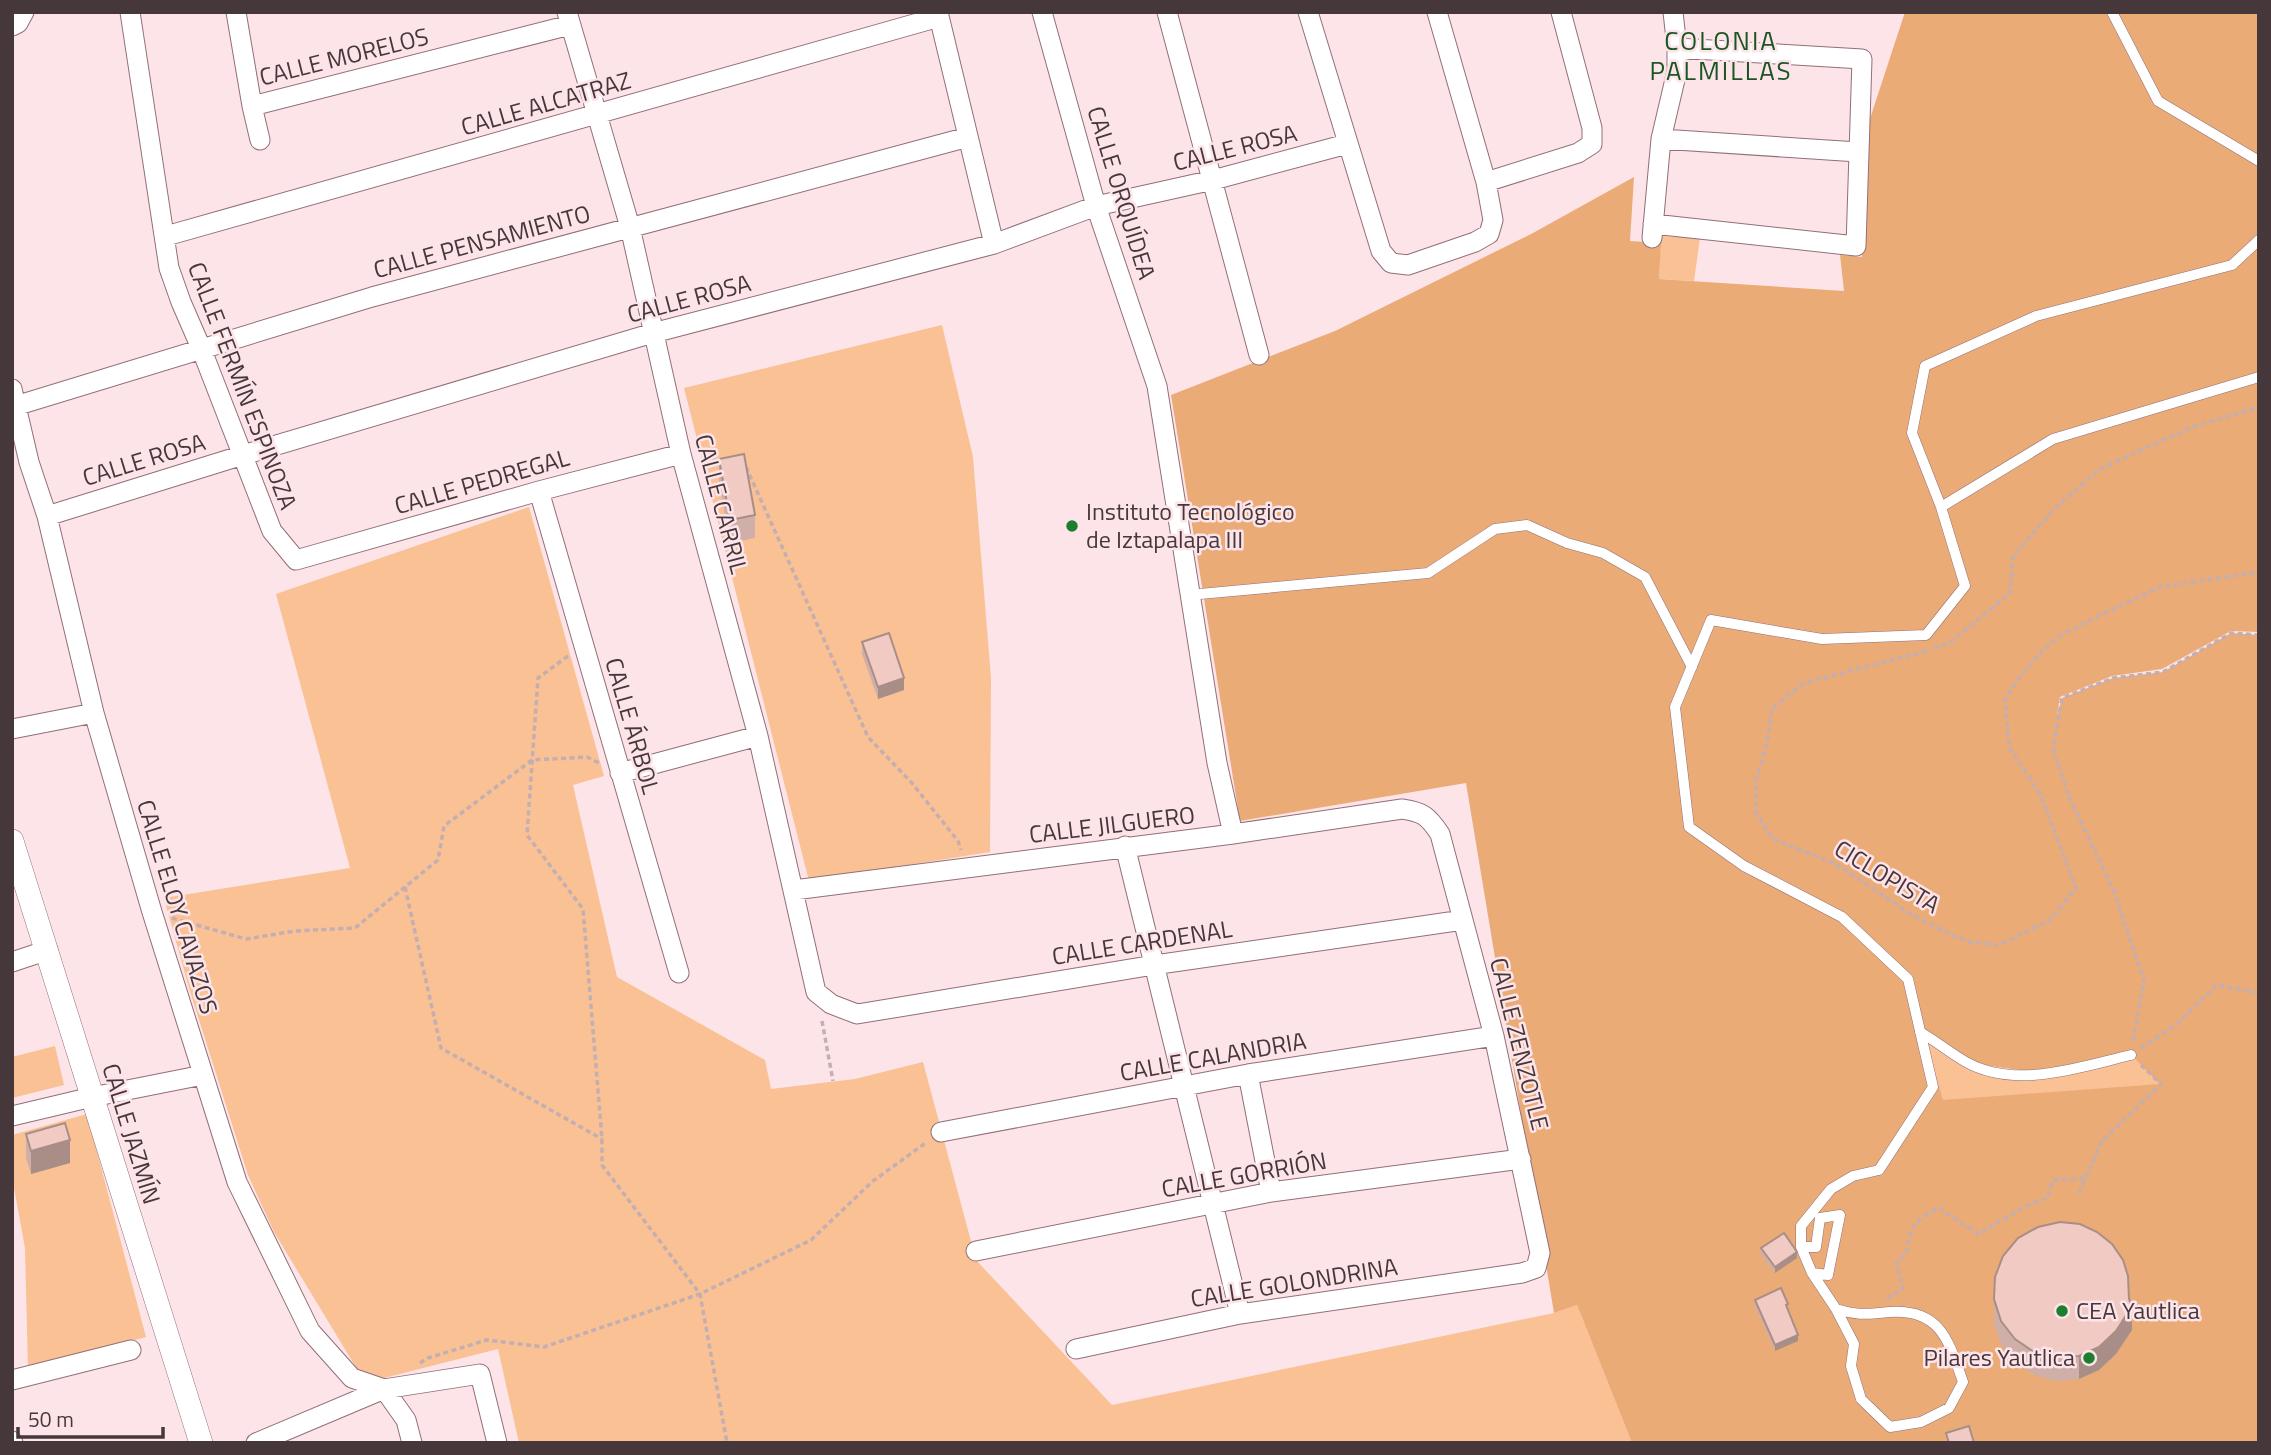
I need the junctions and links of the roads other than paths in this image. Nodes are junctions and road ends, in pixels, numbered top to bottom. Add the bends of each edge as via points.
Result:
1 (23, 12) edge
2 (130, 12) edge
3 (236, 12) edge
4 (1042, 12) edge
5 (1167, 12) edge
6 (1308, 12) edge
7 (1437, 12) edge
8 (1561, 12) edge
9 (1673, 12) edge
10 (2112, 12) edge
11 (938, 15) edge
12 (568, 19) edge
13 (12, 26) edge
14 (1677, 48) junction
15 (251, 106) junction
16 (597, 114) junction
17 (968, 136) junction
18 (260, 139) dead end
19 (1661, 139) junction
20 (1348, 144) junction
21 (1858, 152) junction
22 (2259, 161) edge
23 (1213, 180) junction
24 (1486, 182) junction
25 (1096, 206) junction
26 (631, 226) junction
27 (166, 236) junction
28 (2259, 240) edge
29 (994, 244) junction
30 (653, 333) junction
31 (201, 348) junction
32 (1259, 355) dead end
33 (2259, 377) edge
34 (14, 401) edge
35 (681, 454) junction
36 (243, 455) junction
37 (539, 491) junction
38 (1941, 507) junction
39 (47, 516) junction
40 (296, 560) joint
41 (1189, 595) junction
42 (1692, 667) junction
43 (94, 713) junction
44 (12, 729) edge
45 (758, 736) junction
46 (620, 773) junction
47 (1432, 821) joint
48 (1233, 834) junction
49 (12, 841) edge
50 (1125, 846) junction
51 (794, 891) junction
52 (1463, 920) junction
53 (48, 950) junction
54 (12, 962) edge
55 (1154, 965) junction
56 (679, 974) dead end
57 (823, 998) joint
58 (1920, 1032) junction
59 (1494, 1036) junction
60 (2131, 1055) road end
61 (1248, 1074) junction
62 (204, 1075) junction
63 (1184, 1086) junction
64 (92, 1097) junction
65 (12, 1116) edge
66 (941, 1132) road end
67 (1521, 1159) junction
68 (1271, 1192) junction
69 (1211, 1203) junction
70 (1801, 1247) junction
71 (976, 1251) dead end
72 (1522, 1273) joint
73 (1812, 1273) junction
74 (1836, 1309) junction
75 (1240, 1314) junction
76 (1076, 1349) dead end
77 (131, 1350) dead end
78 (12, 1380) edge
79 (384, 1389) junction
80 (267, 1440) edge
81 (201, 1443) edge
82 (412, 1443) edge
83 (497, 1443) edge

1 - 13 street
2 - 27 street, CALLE FERMÍN ESPINOZA
3 - 15 street
4 - 25 street, CALLE ORQUÍDEA
5 - 23 street
6 - 20 street
7 - 24 street
8 - 24 street via 1592,128 1592,144 1578,153
9 - 14 street
10 - 22 lane via 2158,101
11 - 16 street, CALLE ALCATRAZ
11 - 17 street
12 - 15 street, CALLE MORELOS
12 - 16 street, CALLE CARRIL
14 - 19 street via 1677,71
14 - 21 street via 1863,60
15 - 18 street
16 - 26 street, CALLE CARRIL
16 - 27 street, CALLE ALCATRAZ
17 - 26 street, CALLE PENSAMIENTO
17 - 29 street
19 - 21 street
19 - 21 street via 1653,231 1856,246
20 - 23 street, CALLE ROSA
20 - 24 street via 1381,251 1391,263 1408,265 1489,234 1493,220
23 - 25 street, CALLE ROSA
23 - 32 street
25 - 29 street, CALLE ROSA
25 - 41 street, CALLE ORQUÍDEA via 1157,386
26 - 30 street, CALLE CARRIL
26 - 31 street, CALLE PENSAMIENTO
27 - 31 street, CALLE FERMÍN ESPINOZA via 169,268
28 - 38 lane via 2232,265 2036,316 1925,366 1912,433
29 - 30 street, CALLE ROSA
30 - 35 street, CALLE CARRIL
30 - 36 street, CALLE ROSA
31 - 34 street, CALLE PENSAMIENTO
31 - 36 street, CALLE FERMÍN ESPINOZA
33 - 38 lane via 2053,439
34 - 39 street, CALLE ELOY CAVAZOS
35 - 37 street, CALLE PEDREGAL
35 - 45 street, CALLE CARRIL
36 - 39 street, CALLE ROSA
36 - 40 street, CALLE FERMÍN ESPINOZA via 272,531
37 - 40 street, CALLE PEDREGAL
37 - 46 street, CALLE ÁRBOL
38 - 42 lane via 1965,586 1926,635 1822,639 1711,620
39 - 43 street, CALLE ELOY CAVAZOS
41 - 42 lane via 1428,573 1495,529 1527,524 1603,553 1645,576
41 - 48 street
42 - 58 lane via 1675,707 1689,827 1744,866 1842,917 1908,979
43 - 44 street
43 - 62 street, CALLE ELOY CAVAZOS
45 - 46 street
45 - 51 street, CALLE CARRIL
46 - 56 street, CALLE ÁRBOL
47 - 48 street, CALLE JILGUERO via 1420,812 1402,809
47 - 52 street, CALLE ZENZOTLE via 1440,834
48 - 50 street, CALLE JILGUERO
49 - 53 street, CALLE JAZMÍN
50 - 51 street, CALLE JILGUERO
50 - 55 street
51 - 57 street, CALLE CARRIL
52 - 55 street, CALLE CARDENAL
52 - 59 street, CALLE ZENZOTLE
53 - 54 street
53 - 64 street, CALLE JAZMÍN
55 - 57 street, CALLE CARDENAL via 858,1014
55 - 63 street
58 - 60 lane via 1968,1063 2009,1076
58 - 70 lane via 1933,1087 1879,1170 1853,1176 1830,1189 1801,1226
59 - 61 street, CALLE CALANDRIA
59 - 67 street, CALLE ZENZOTLE
61 - 63 street, CALLE CALANDRIA
61 - 68 street
62 - 64 street
62 - 79 street, CALLE ELOY CAVAZOS via 237,1182 310,1331 352,1378
63 - 66 street, CALLE CALANDRIA
63 - 69 street
64 - 65 street
64 - 81 street, CALLE JAZMÍN
67 - 68 street, CALLE GORRIÓN
67 - 72 street, CALLE ZENZOTLE via 1540,1253 1536,1268
68 - 69 street, CALLE GORRIÓN
69 - 71 street, CALLE GORRIÓN
69 - 75 street
70 - 73 lane
70 - 73 lane via 1816,1247 1820,1218 1840,1215 1828,1275
72 - 75 street, CALLE GOLONDRINA
73 - 74 lane
74 - 74 lane via 1861,1316 1893,1312 1926,1316 1948,1339 1963,1382 1949,1408 1921,1422 1890,1427 1861,1399 1851,1366 1854,1344
75 - 76 street, CALLE GOLONDRINA
77 - 78 street
79 - 80 street
79 - 82 street via 406,1420
79 - 83 street via 480,1374

